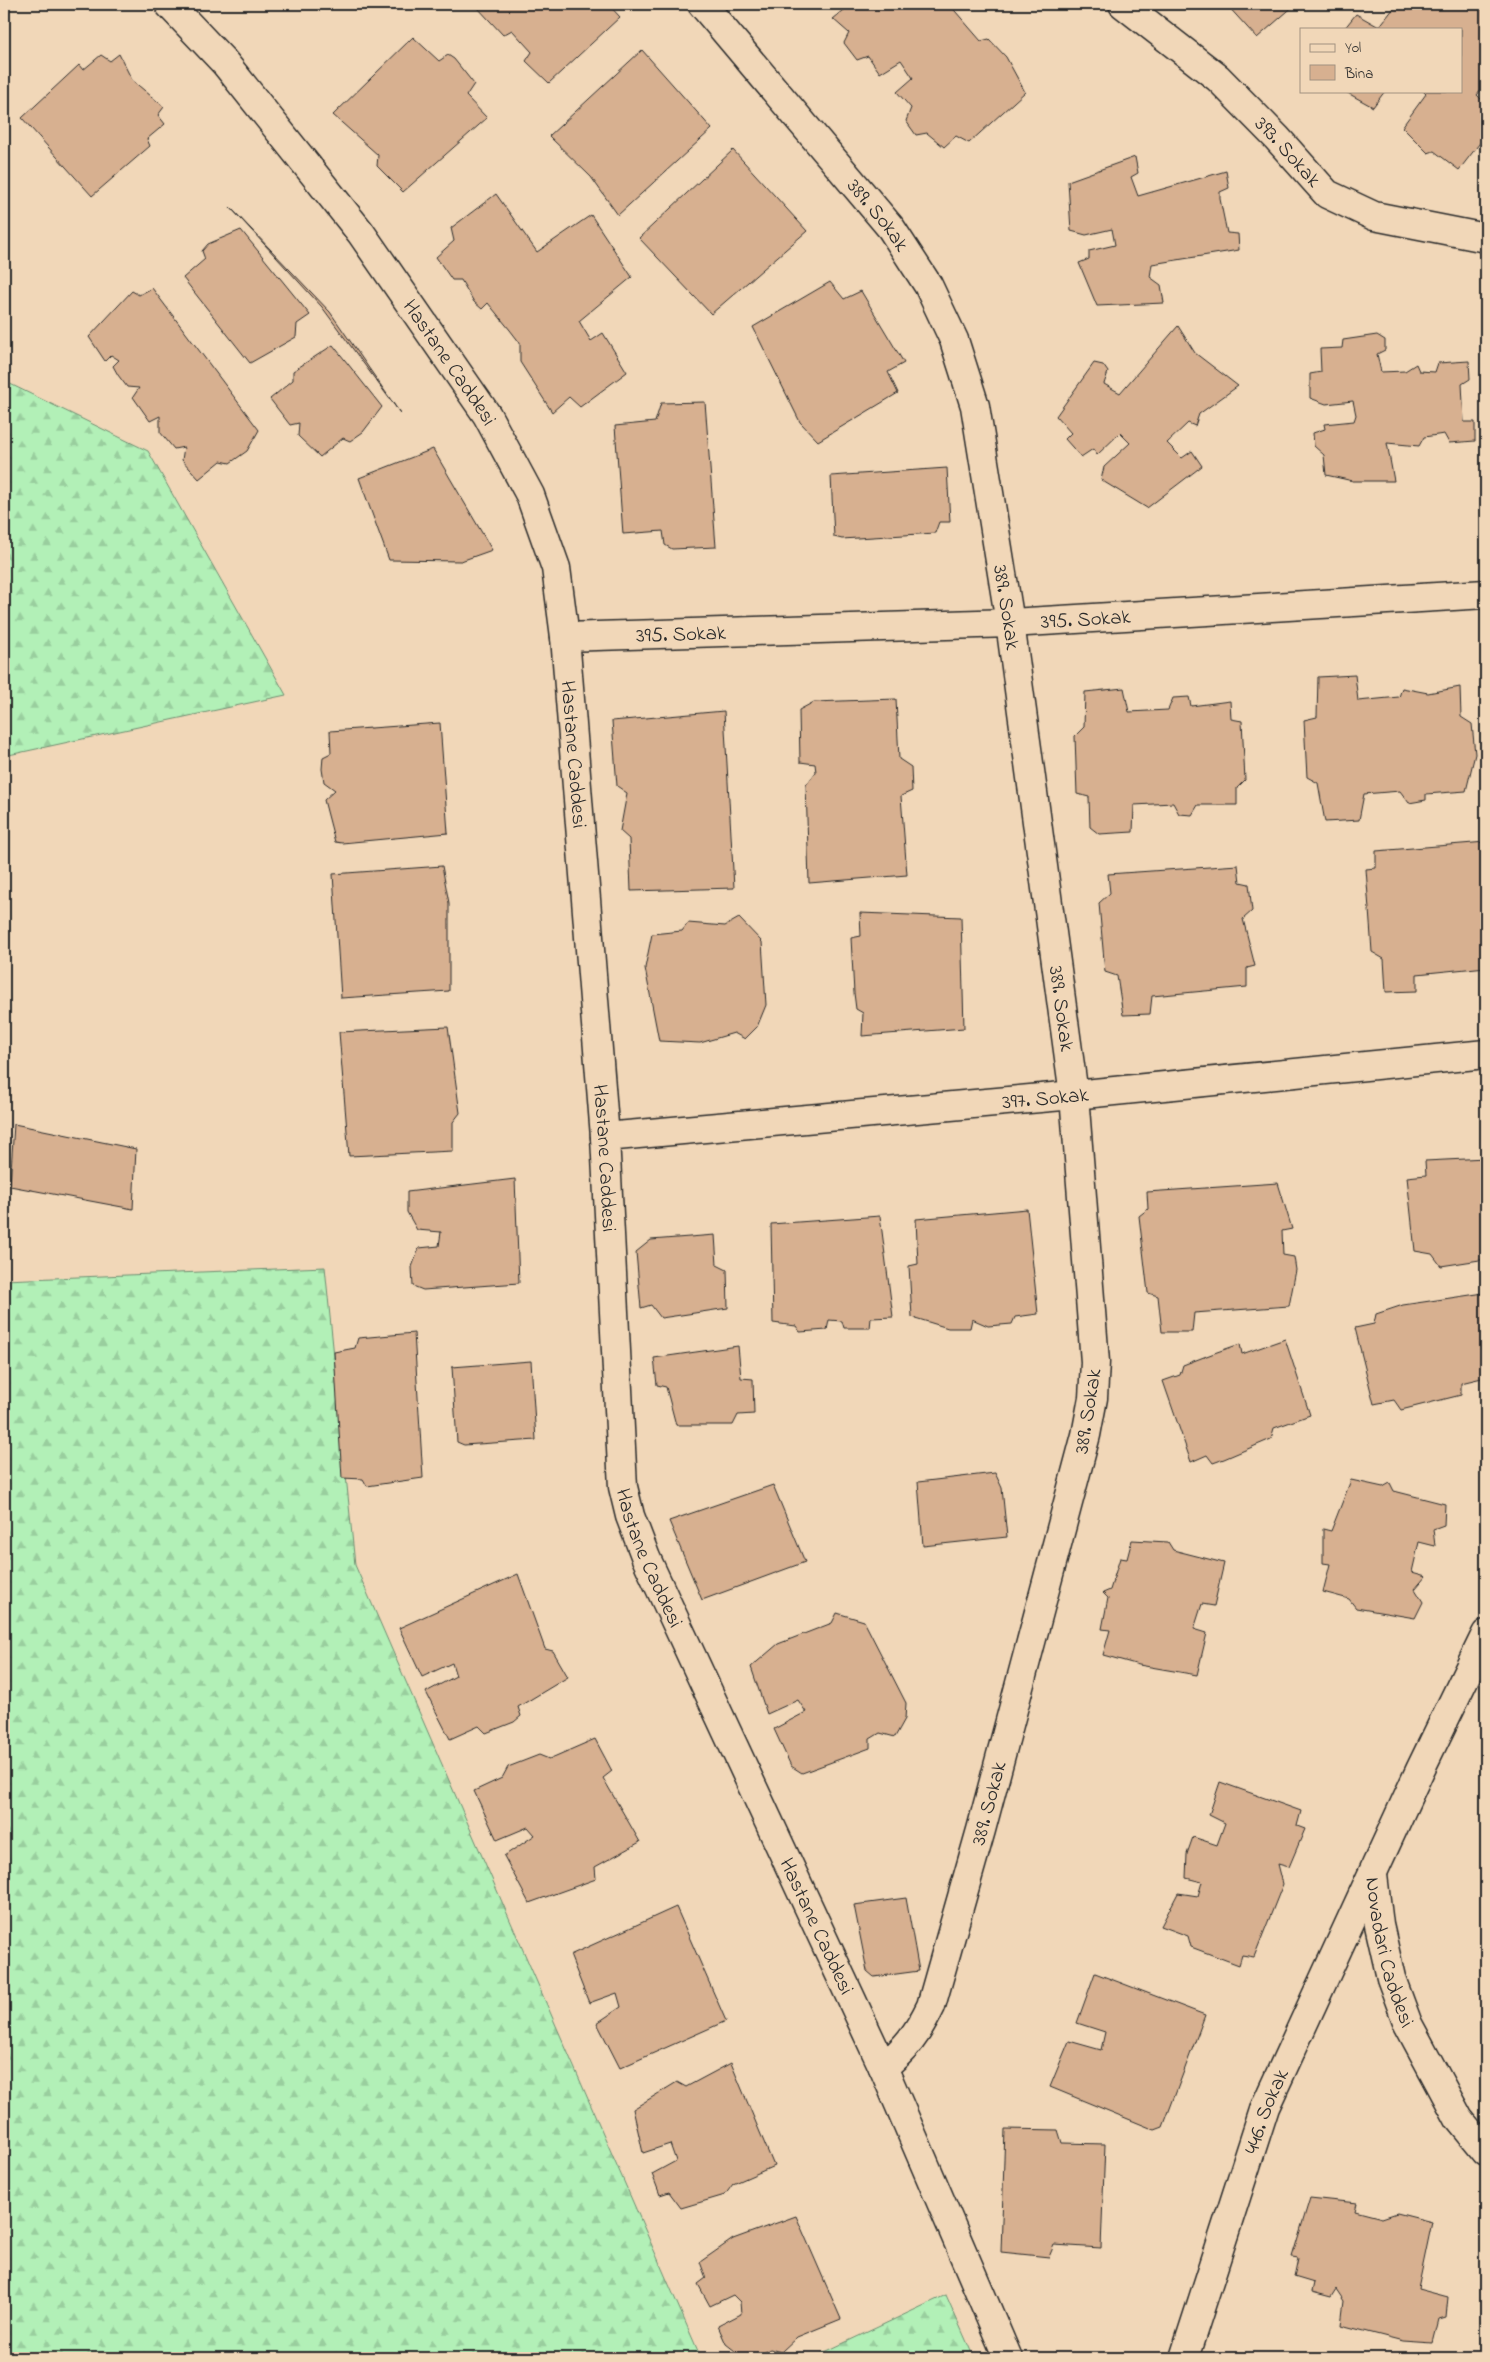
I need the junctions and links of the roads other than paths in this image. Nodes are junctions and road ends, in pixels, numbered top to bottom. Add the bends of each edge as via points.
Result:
1 (169, 4) edge
2 (702, 4) edge
3 (1123, 4) edge
4 (1486, 238) edge
5 (1486, 594) edge
6 (1010, 623) junction
7 (565, 637) junction
8 (1486, 1054) edge
9 (1074, 1095) junction
10 (605, 1137) junction
11 (1486, 1634) edge
12 (1373, 1875) junction
13 (882, 2067) junction
14 (1486, 2152) edge
15 (1008, 2358) edge
16 (1184, 2358) edge

1 - 7 street, Hastane Caddesi via 225,63 361,233 487,415 534,504 556,568
2 - 6 street, 389. Sokak via 891,228 928,285 954,340 975,406
3 - 4 street, 393. Sokak via 1218,78 1327,194 1374,216
5 - 6 street, 395. Sokak
6 - 7 street, 395. Sokak
6 - 9 street, 389. Sokak
7 - 10 street, Hastane Caddesi
8 - 9 street, 397. Sokak
9 - 10 street, 397. Sokak
9 - 13 street, 389. Sokak via 1095,1362 1086,1435 931,2006 919,2032 900,2054
10 - 13 street, Hastane Caddesi via 623,1487 630,1516 646,1558
11 - 12 street, Novadari Caddesi
12 - 14 street, Novadari Caddesi via 1391,1978 1408,2024 1459,2119
12 - 16 street, 446. Sokak via 1265,2107
13 - 15 street, Hastane Caddesi

